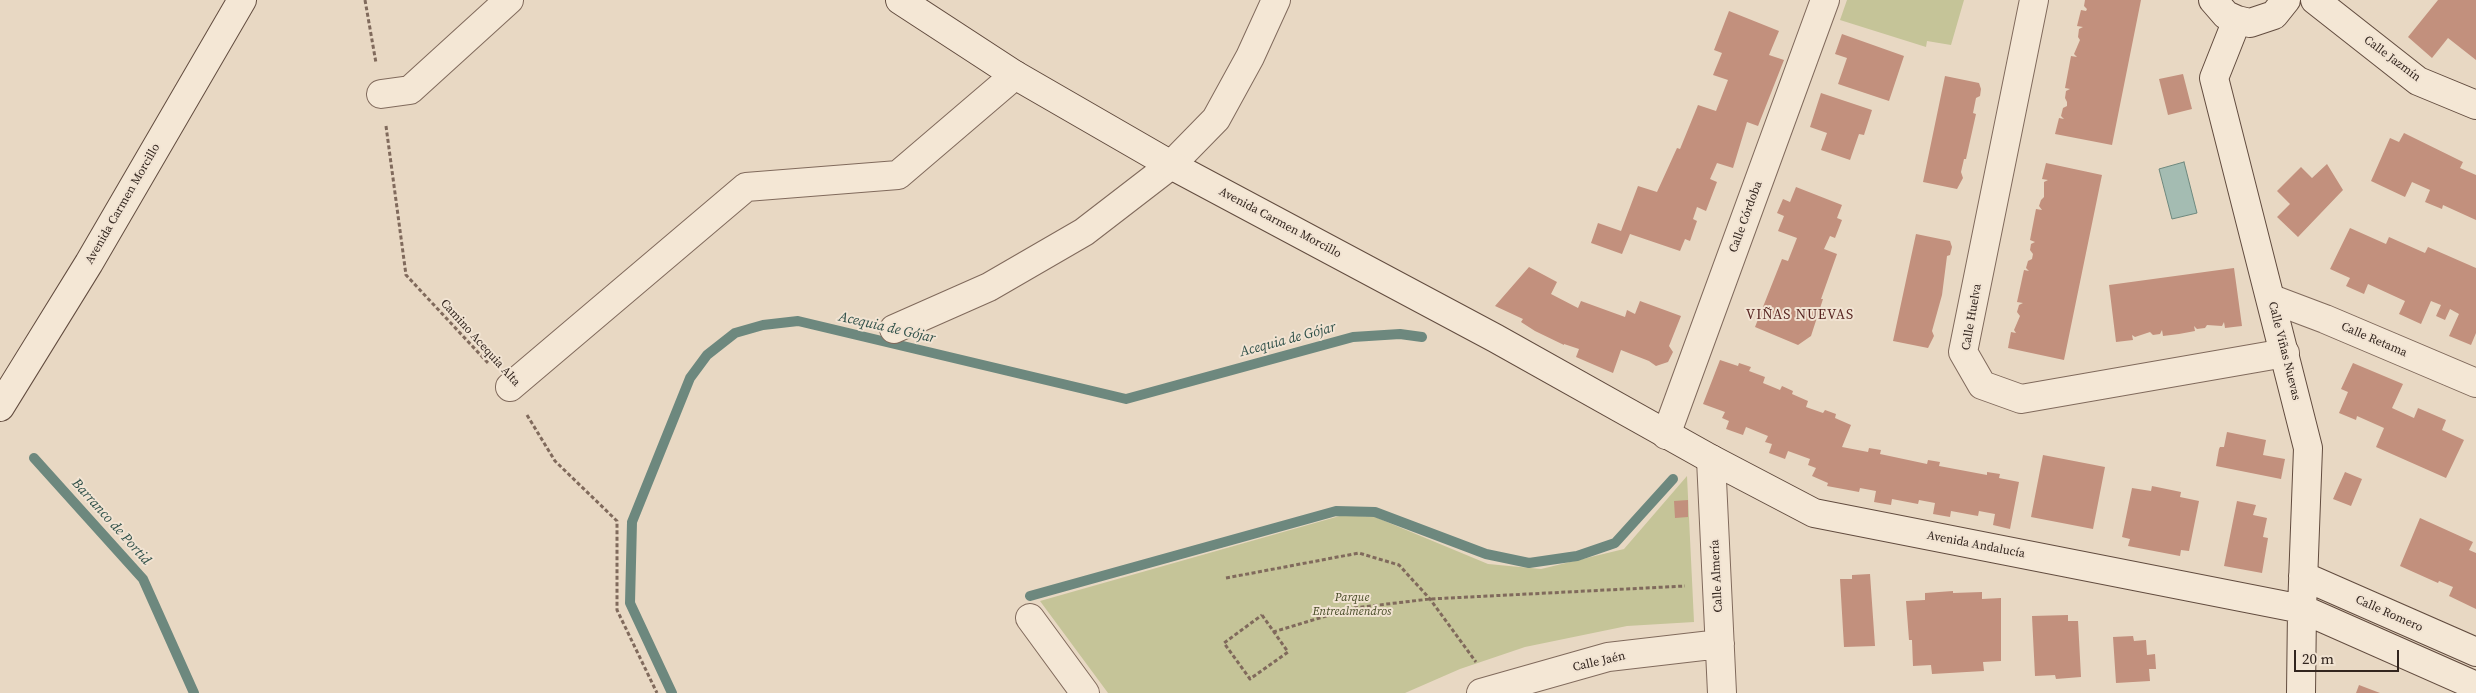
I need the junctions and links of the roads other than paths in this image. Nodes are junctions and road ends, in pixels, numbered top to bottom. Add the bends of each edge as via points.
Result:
1 (242, 0) edge
2 (509, 0) edge
3 (900, 0) edge
4 (1276, 0) edge
5 (1825, 0) edge
6 (2034, 0) edge
7 (2213, 0) edge
8 (2286, 0) edge
9 (2315, 0) edge
10 (2237, 20) junction
11 (1015, 75) junction
12 (381, 94) road end
13 (2476, 105) edge
14 (1171, 165) junction
15 (2272, 299) junction
16 (894, 330) dead end
17 (2285, 353) junction
18 (2476, 383) edge
19 (510, 387) road end
20 (0, 407) edge
21 (1666, 435) junction
22 (1711, 459) junction
23 (2303, 576) junction
24 (2302, 609) junction
25 (1030, 618) dead end
26 (1720, 644) junction
27 (2476, 652) edge
28 (2476, 686) edge
29 (1488, 691) edge
30 (1085, 693) edge
31 (1722, 693) edge
32 (2301, 693) edge

1 - 20 street, Avenida Carmen Morcillo via 89,263
2 - 12 street via 410,90
3 - 11 street, Avenida Carmen Morcillo
4 - 14 street via 1216,119
5 - 21 street, Calle Córdoba
6 - 17 street, Calle Huelva via 1963,352 1982,385 2021,399
7 - 10 street via 2226,15
8 - 10 street via 2274,15 2263,20
9 - 13 street, Calle Jazmín via 2418,81
10 - 15 street, Calle Viñas Nuevas via 2214,78
11 - 14 street, Avenida Carmen Morcillo
11 - 19 street via 898,176 746,187
14 - 16 street via 1075,237 989,287
14 - 21 street, Avenida Carmen Morcillo via 1495,338
15 - 17 street, Calle Viñas Nuevas
15 - 18 street, Calle Retama
17 - 23 street, Calle Viñas Nuevas via 2308,448
21 - 22 street, Avenida Andalucía
22 - 24 street, Avenida Andalucía via 1814,513
22 - 26 street, Calle Almería
23 - 24 street, Calle Viñas Nuevas
23 - 27 street, Calle Romero
24 - 28 street
24 - 32 street, Calle Viñas Nuevas
25 - 30 street
26 - 29 street, Calle Jaén via 1608,658
26 - 31 street, Calle Almería

